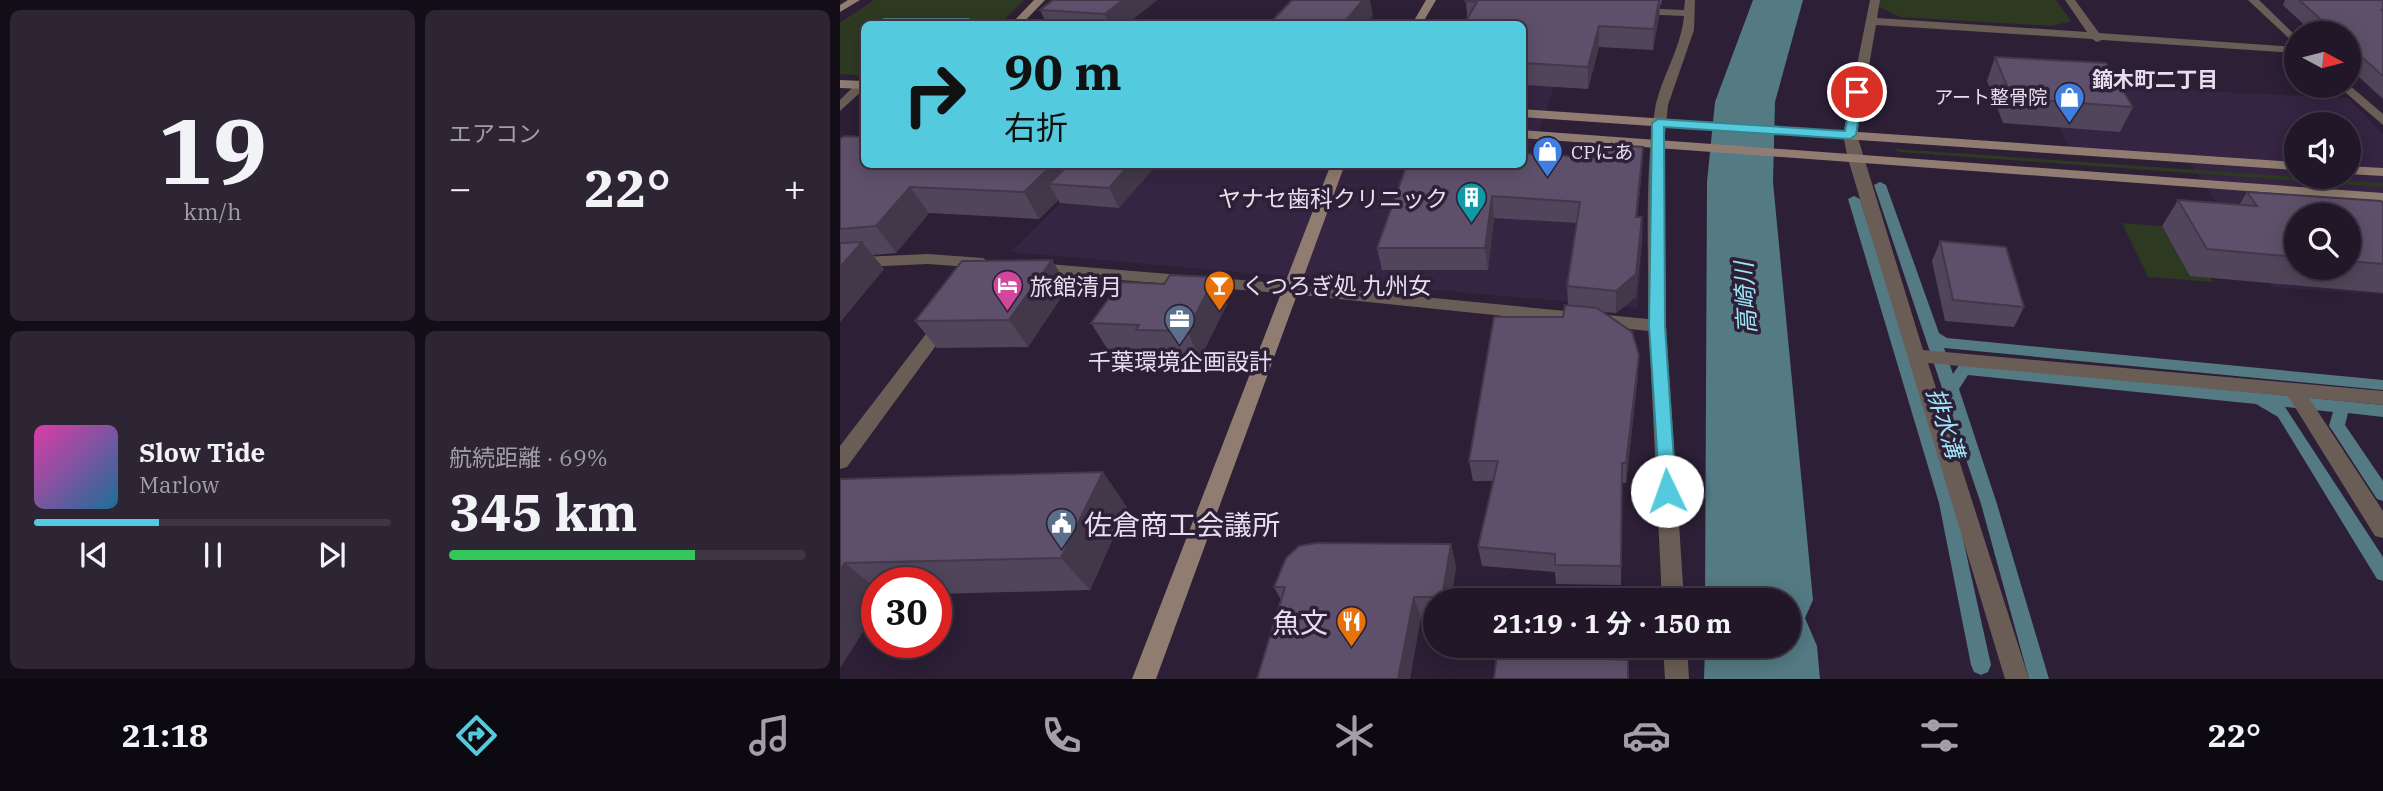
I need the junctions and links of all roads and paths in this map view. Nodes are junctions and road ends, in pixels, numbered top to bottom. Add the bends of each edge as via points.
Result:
1 (855, 0) edge
2 (1040, 0) edge
3 (1431, 0) edge
4 (1875, 0) edge
5 (2070, 0) edge
6 (2253, 0) edge
7 (1690, 7) edge
8 (840, 9) edge
9 (1622, 10) edge
10 (1019, 21) edge
11 (1420, 21) edge
12 (1870, 21) junction
13 (2284, 30) edge
14 (2097, 39) junction
15 (2284, 49) edge
16 (840, 84) edge
17 (861, 85) edge
18 (861, 87) edge
19 (2357, 98) edge
20 (840, 107) edge
21 (1526, 113) edge
22 (2383, 121) edge
23 (1658, 123) junction
24 (1526, 134) edge
25 (1850, 135) junction
26 (1657, 145) junction
27 (1855, 159) junction
28 (2284, 165) edge
29 (1336, 168) edge
30 (2361, 171) edge
31 (2383, 172) edge
32 (2383, 197) edge
33 (840, 263) edge
34 (1001, 265) junction
35 (971, 286) edge
36 (1290, 289) junction
37 (955, 307) edge
38 (1657, 326) junction
39 (1919, 356) junction
40 (2294, 391) junction
41 (2383, 398) edge
42 (840, 461) edge
43 (2383, 529) edge
44 (1672, 588) edge
45 (1676, 658) edge
46 (1144, 679) edge
47 (1677, 679) edge
48 (2018, 679) edge

1 - 8 street
2 - 10 street
3 - 11 street
4 - 12 street
5 - 14 street
6 - 13 street
7 - 9 street
7 - 23 street via 1679,65
12 - 14 street
12 - 25 street
14 - 15 street
16 - 17 street
18 - 20 street
19 - 22 street
21 - 23 street
23 - 25 street
23 - 26 street
24 - 26 street
25 - 27 street
25 - 28 street
26 - 27 street
26 - 38 street
27 - 32 street
27 - 39 street
29 - 36 street
30 - 31 street
33 - 34 street via 928,258
34 - 35 street
34 - 36 street
36 - 38 street
36 - 46 street
37 - 42 street
38 - 44 street
39 - 40 street
39 - 48 street
40 - 41 street
40 - 43 street
45 - 47 street

